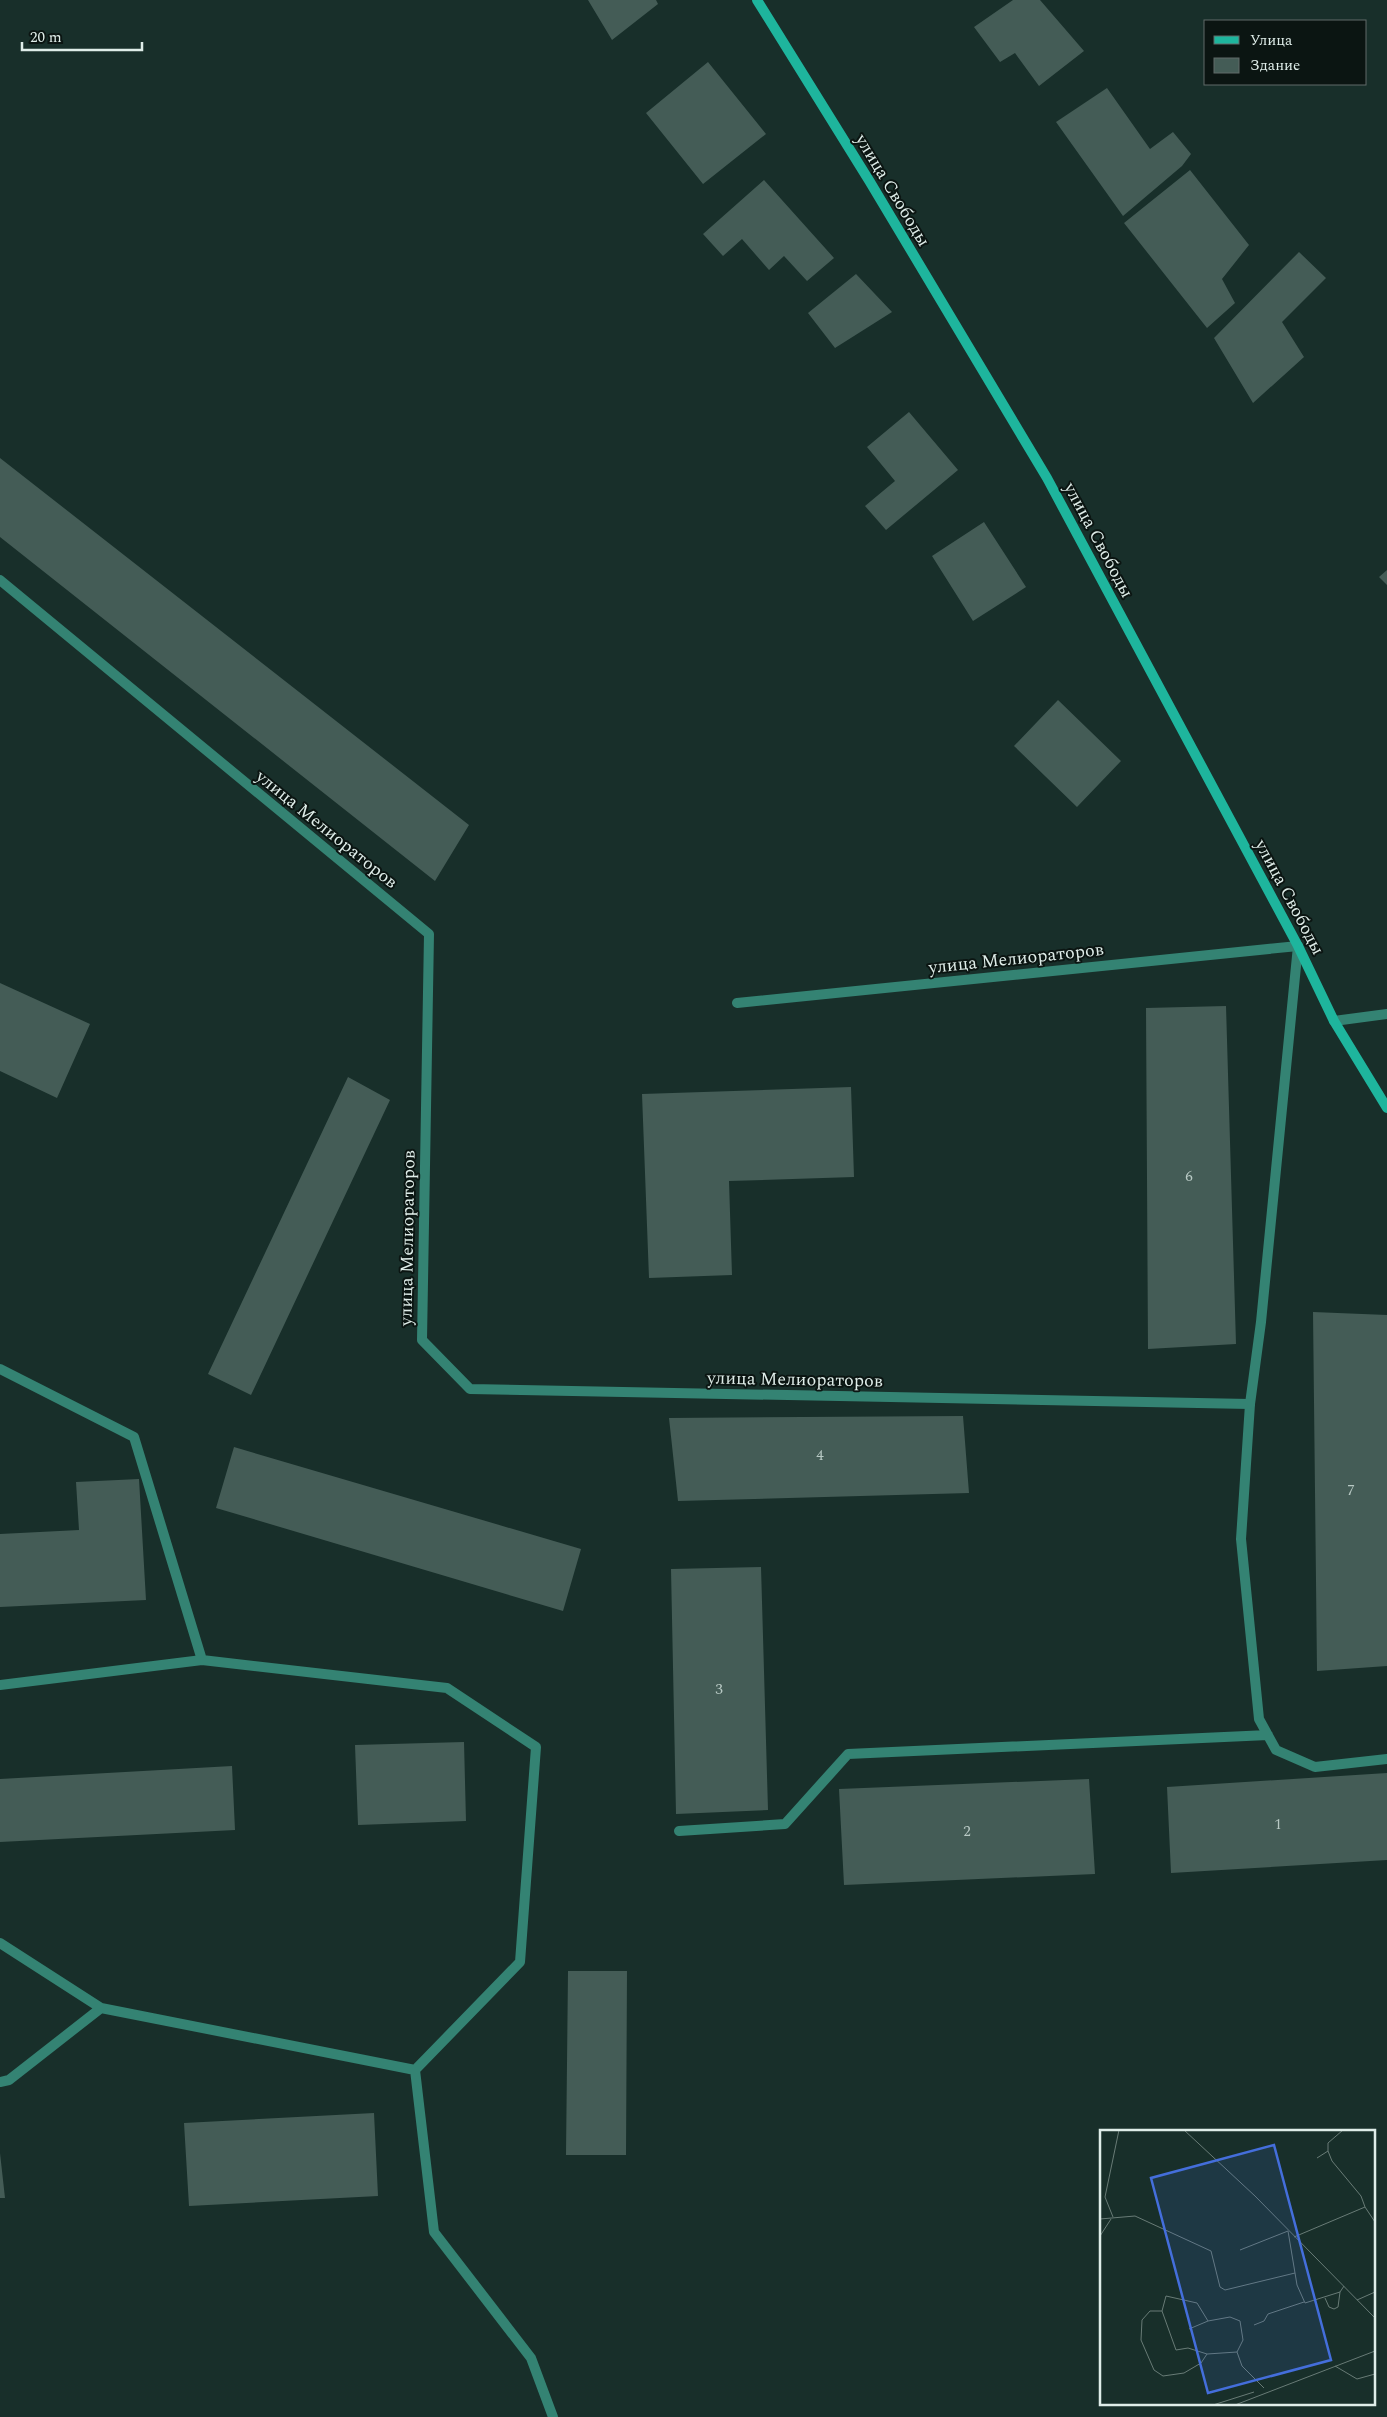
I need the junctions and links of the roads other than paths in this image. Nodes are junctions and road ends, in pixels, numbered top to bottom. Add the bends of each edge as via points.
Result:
1 (757, 0) edge
2 (0, 580) edge
3 (1298, 946) junction
4 (737, 1003) dead end
5 (1387, 1014) edge
6 (1334, 1021) junction
7 (1387, 1108) edge
8 (0, 1369) edge
9 (1250, 1404) junction
10 (202, 1660) junction
11 (0, 1685) edge
12 (1268, 1735) junction
13 (1387, 1759) edge
14 (678, 1831) dead end
15 (0, 1943) edge
16 (101, 2008) junction
17 (415, 2070) junction
18 (0, 2082) edge
19 (553, 2417) edge

1 - 3 main road, улица Свободы via 1047,478
2 - 9 street, улица Мелиораторов via 429,934 422,1340 470,1389
3 - 4 street, улица Мелиораторов
3 - 6 main road, улица Свободы
3 - 9 street
5 - 6 street
6 - 7 main road, улица Свободы
8 - 10 street via 134,1436
9 - 12 street via 1241,1538 1259,1719
10 - 11 street
10 - 17 street via 447,1688 536,1747 520,1962
12 - 13 street via 1276,1750 1315,1767
12 - 14 street via 848,1754 785,1824
15 - 16 street
16 - 17 street
16 - 18 street via 9,2080
17 - 19 street via 434,2232 531,2358

